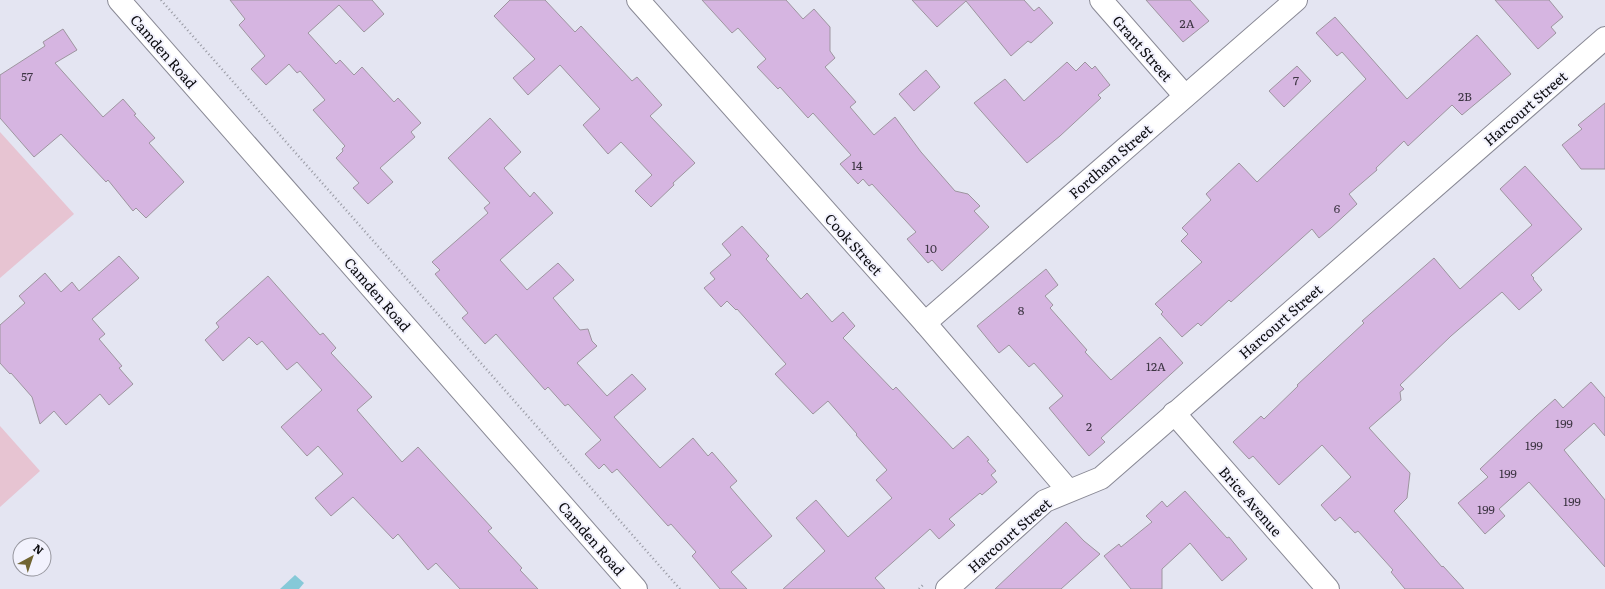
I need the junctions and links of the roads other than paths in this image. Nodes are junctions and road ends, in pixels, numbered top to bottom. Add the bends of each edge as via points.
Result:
1 (119, 0) edge
2 (638, 0) edge
3 (1101, 0) edge
4 (1296, 0) edge
5 (1605, 38) edge
6 (1185, 96) junction
7 (925, 323) junction
8 (1174, 413) junction
9 (1068, 490) junction
10 (952, 588) edge
11 (636, 589) edge
12 (1328, 589) edge

1 - 11 street, Camden Road
2 - 7 street, Cook Street
3 - 6 street, Grant Street
4 - 6 street, Fordham Street
5 - 8 street, Harcourt Street
6 - 7 street, Fordham Street
7 - 9 street, Cook Street
8 - 9 street, Harcourt Street via 1101,478
8 - 12 street, Brice Avenue
9 - 10 street, Harcourt Street via 1045,501

